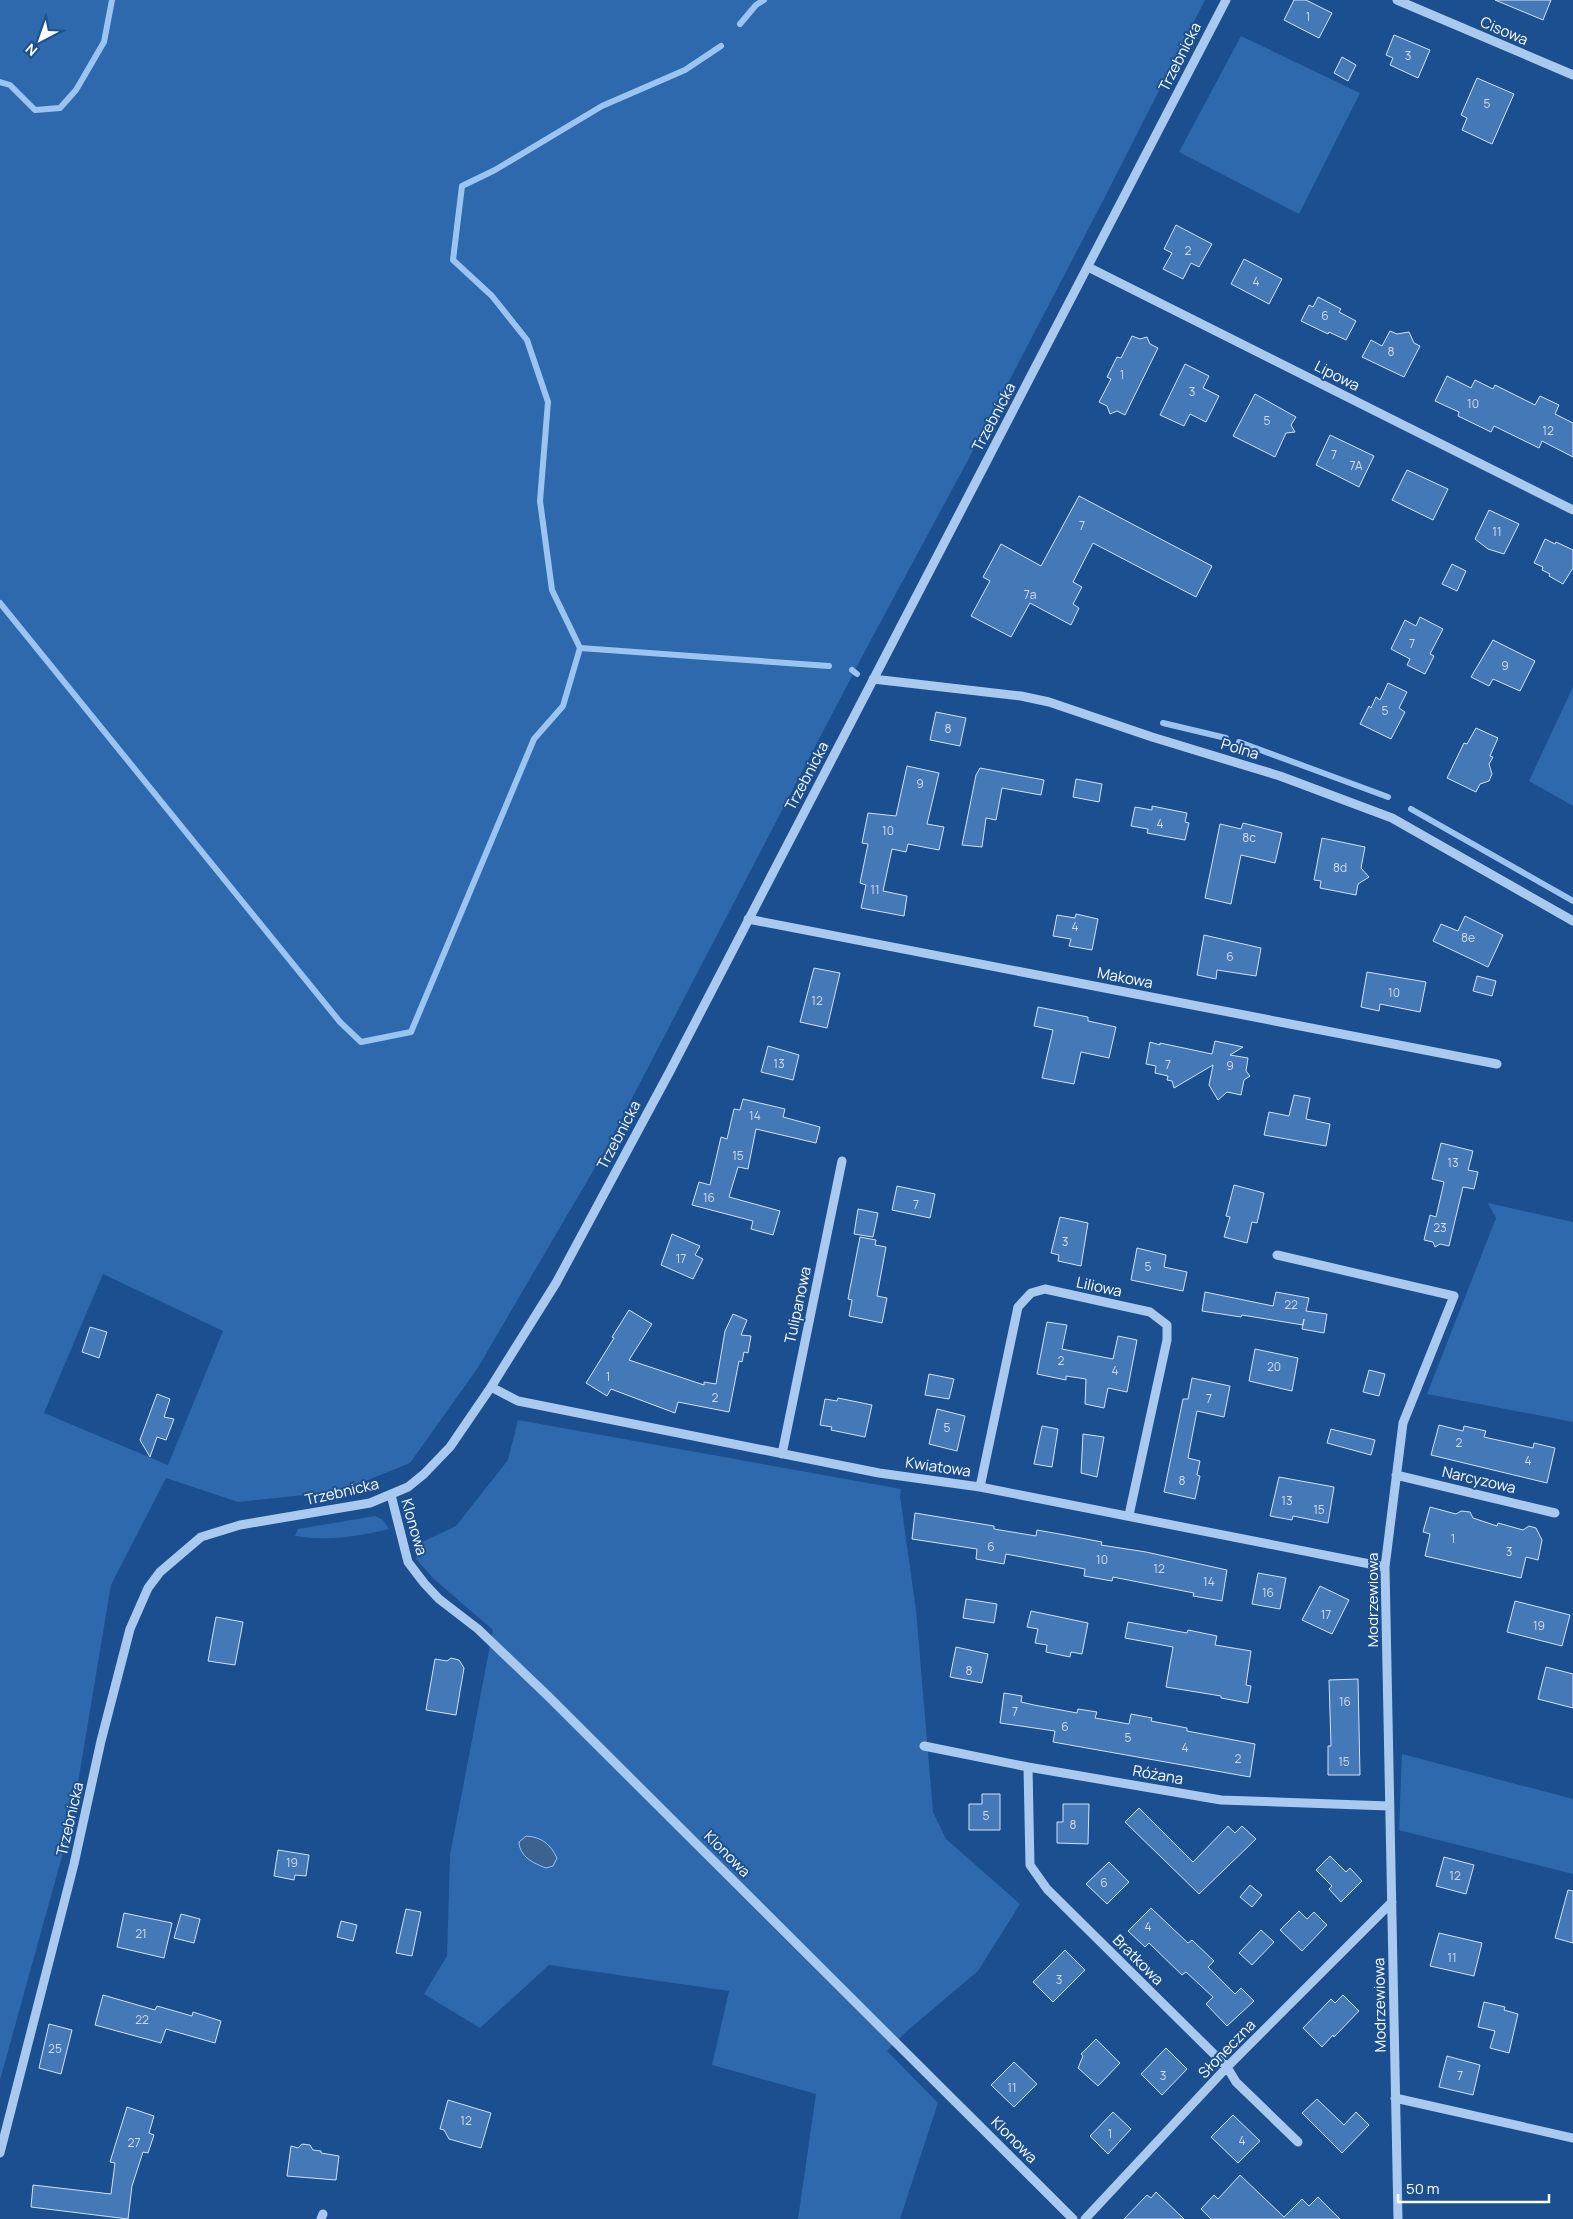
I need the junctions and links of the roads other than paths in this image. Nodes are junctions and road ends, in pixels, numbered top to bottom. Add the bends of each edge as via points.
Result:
1 (1226, 0) edge
2 (1397, 0) edge
3 (1573, 75) edge
4 (1088, 267) junction
5 (1573, 510) edge
6 (873, 680) junction
7 (748, 919) junction
8 (1573, 921) edge
9 (1497, 1064) dead end
10 (842, 1161) dead end
11 (1277, 1255) dead end
12 (491, 1387) junction
13 (782, 1454) junction
14 (1396, 1475) junction
15 (980, 1487) junction
16 (391, 1495) junction
17 (1555, 1513) dead end
18 (1128, 1515) junction
19 (1385, 1567) junction
20 (924, 1746) dead end
21 (1028, 1767) junction
22 (1389, 1806) junction
23 (1392, 1902) junction
24 (1228, 2067) junction
25 (1396, 2098) junction
26 (1573, 2138) edge
27 (1298, 2142) dead end
28 (0, 2153) edge
29 (1073, 2219) edge
30 (1085, 2219) edge
31 (1398, 2219) edge

1 - 4 street, Trzebnicka
2 - 3 street, Cisowa
4 - 5 street, Lipowa
4 - 6 street, Trzebnicka
6 - 7 street, Trzebnicka
6 - 8 street, Polna via 1049,702 1280,776 1392,818
7 - 9 street, Makowa
7 - 12 street, Trzebnicka via 575,1249
10 - 13 street, Tulipanowa
11 - 14 street, Modrzewiowa via 1454,1296 1402,1423
12 - 13 street, Kwiatowa via 518,1401
12 - 16 street, Trzebnicka via 450,1447 408,1487
13 - 15 street, Kwiatowa via 879,1473
14 - 17 street, Narcyzowa
14 - 19 street, Modrzewiowa
15 - 18 street, Kwiatowa
15 - 18 street, Liliowa via 1018,1307 1031,1293 1045,1289 1150,1312 1166,1325 1167,1340
16 - 28 street, Trzebnicka via 356,1506 240,1525 201,1537 160,1572 148,1588 130,1629
16 - 29 street, Klonowa via 408,1562 440,1599 478,1629 563,1711
18 - 19 street, Kwiatowa
19 - 22 street, Modrzewiowa
20 - 21 street, Różana
21 - 22 street, Różana via 1221,1800
21 - 24 street, Bratkowa via 1030,1865 1048,1889
22 - 23 street, Modrzewiowa
23 - 24 street, Słoneczna
23 - 25 street, Modrzewiowa
24 - 27 street, Bratkowa via 1236,2082
24 - 30 street, Słoneczna
25 - 26 street
25 - 31 street, Modrzewiowa

